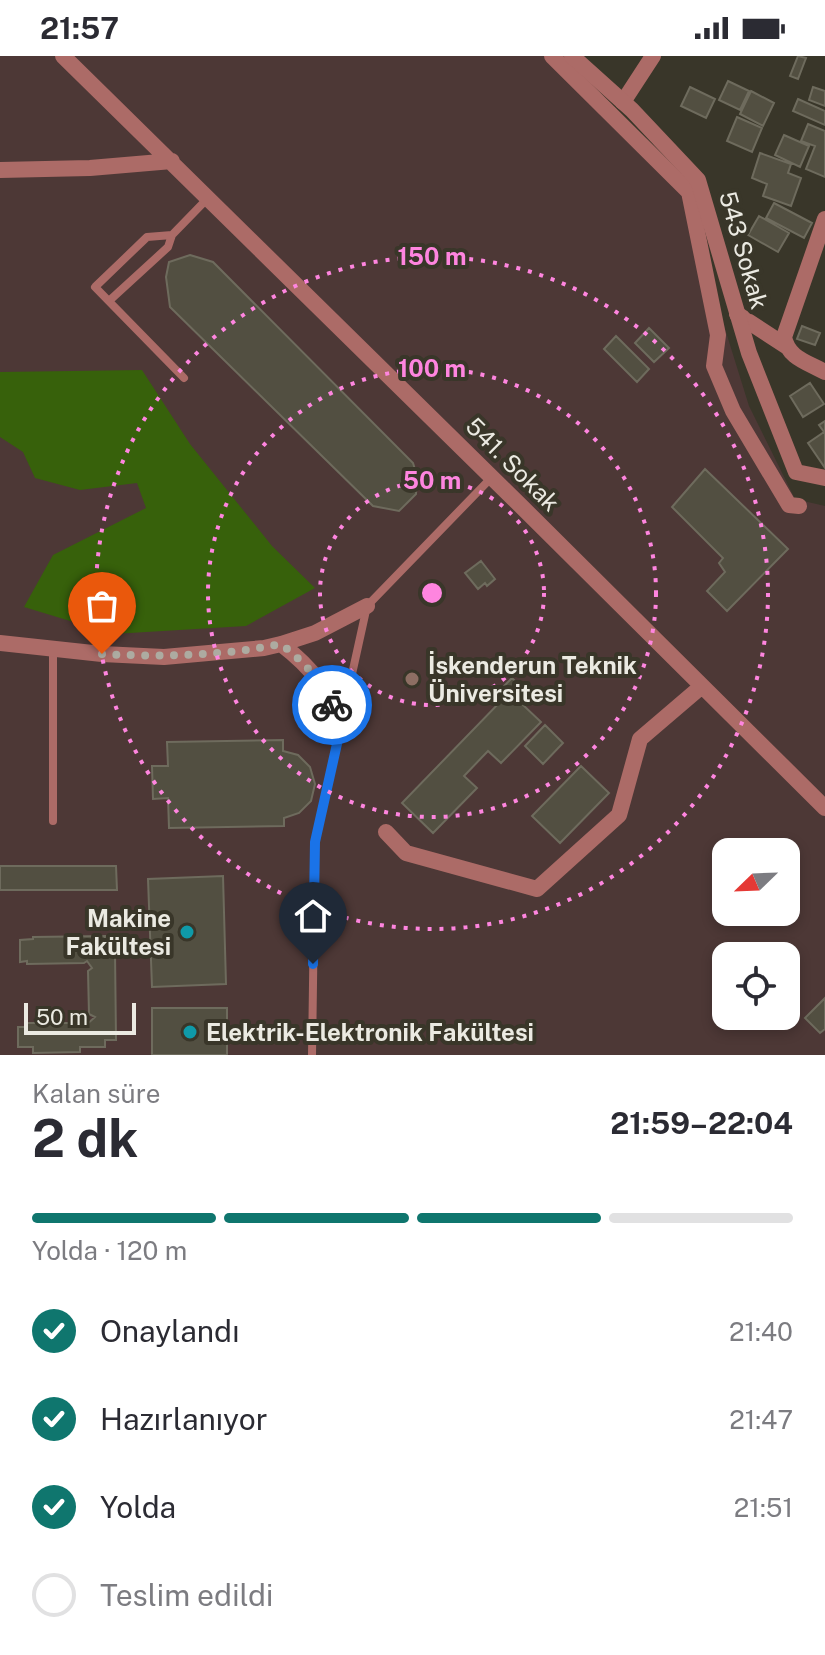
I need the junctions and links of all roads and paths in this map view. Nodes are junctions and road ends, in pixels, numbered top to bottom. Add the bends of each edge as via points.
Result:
1 (63, 56) edge
2 (552, 56) edge
3 (572, 56) edge
4 (653, 56) edge
5 (623, 102) junction
6 (172, 161) junction
7 (0, 170) edge
8 (208, 197) junction
9 (825, 219) edge
10 (172, 235) junction
11 (818, 264) edge
12 (109, 301) junction
13 (737, 314) junction
14 (785, 341) junction
15 (825, 372) edge
16 (184, 378) dead end
17 (492, 477) junction
18 (825, 478) edge
19 (799, 506) dead end
20 (367, 606) junction
21 (0, 643) edge
22 (281, 644) junction
23 (53, 649) junction
24 (702, 686) junction
25 (341, 726) junction
26 (825, 808) edge
27 (53, 821) dead end
28 (386, 832) dead end
29 (312, 1055) edge

1 - 6 street, 541. Sokak
2 - 19 street via 689,192 718,335 714,366 733,411 789,505
3 - 5 street, 543 Sokak
4 - 5 street
5 - 13 street, 543 Sokak via 698,180
6 - 7 street
6 - 8 street, 541. Sokak
8 - 10 lane
8 - 17 street, 541. Sokak
9 - 11 street
10 - 12 lane via 168,247
10 - 12 lane via 147,237 95,287
11 - 14 street
12 - 16 lane
13 - 14 street
13 - 18 street, 543 Sokak via 796,472
14 - 15 street via 790,353
17 - 20 lane
17 - 24 street, 541. Sokak
20 - 22 street
20 - 25 lane
21 - 23 street
22 - 23 street via 164,657
22 - 25 street via 319,681
23 - 27 lane
24 - 26 street, 541. Sokak
24 - 28 street via 640,739 619,815 537,889 406,853
25 - 29 lane via 315,842

